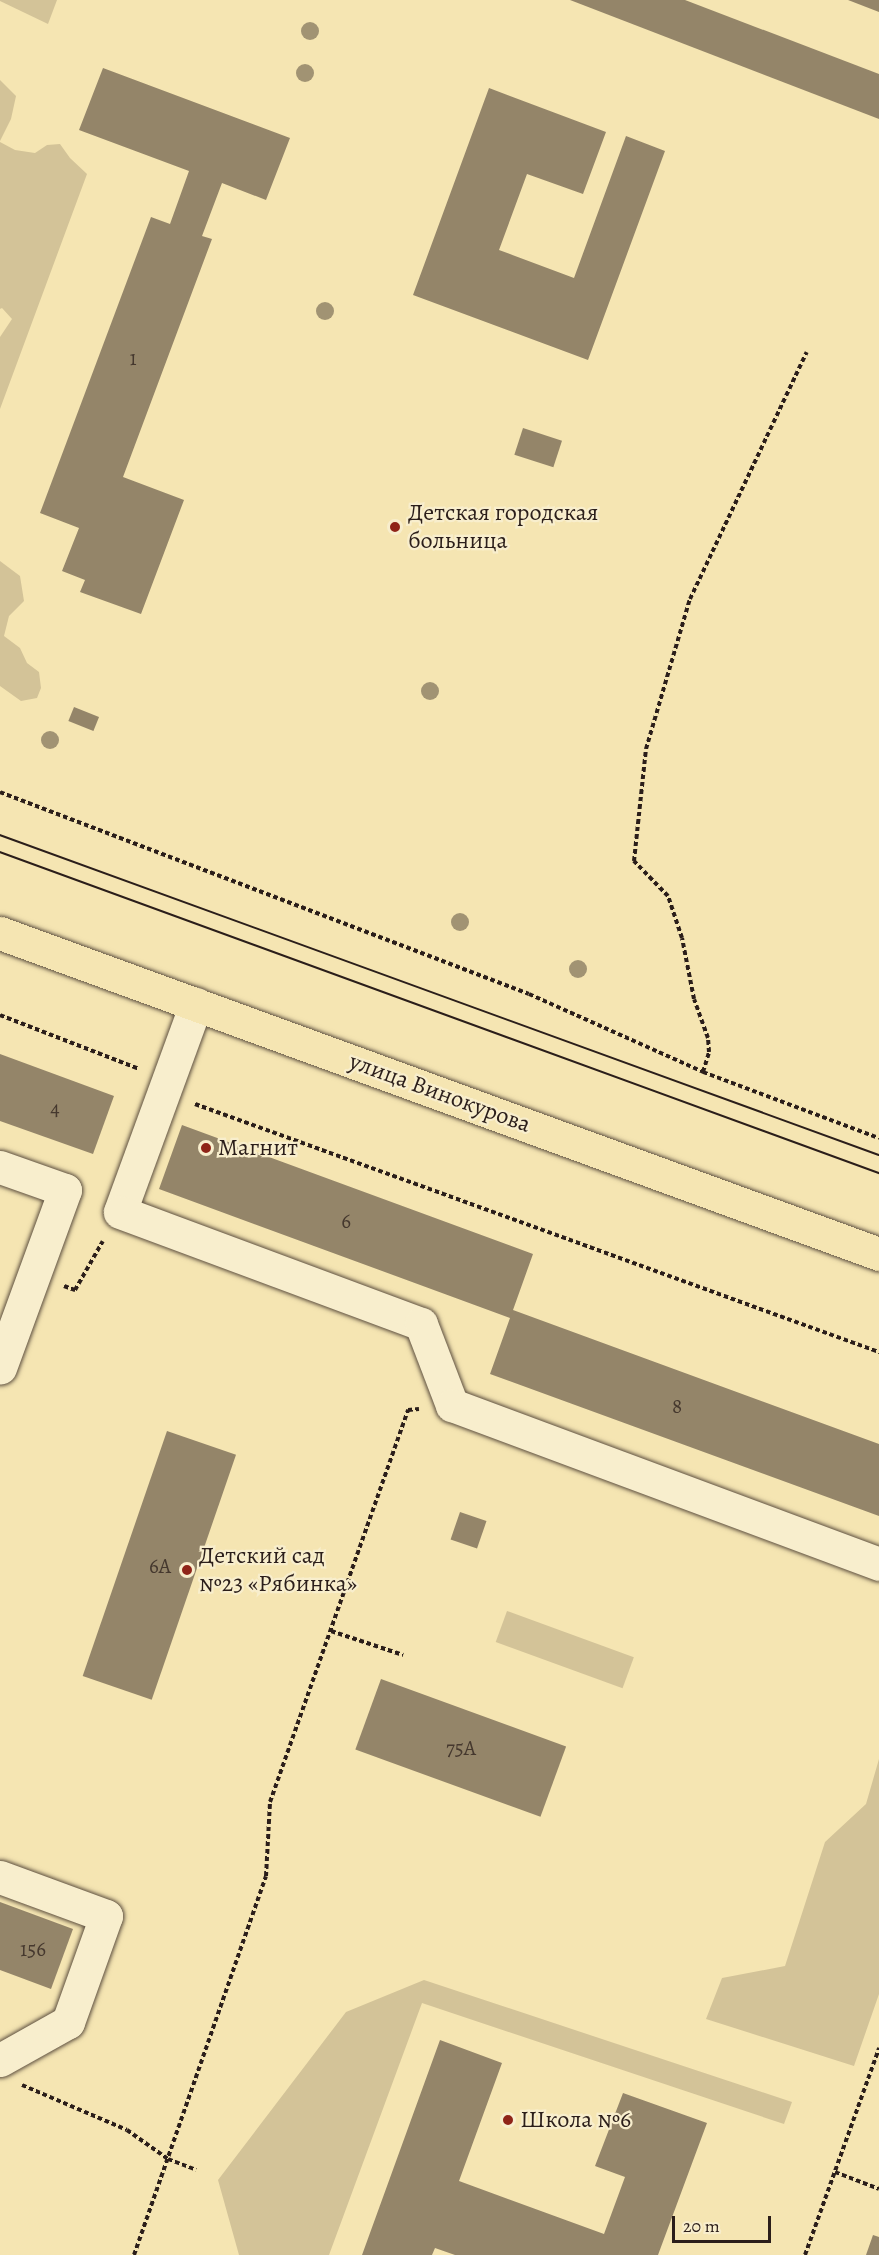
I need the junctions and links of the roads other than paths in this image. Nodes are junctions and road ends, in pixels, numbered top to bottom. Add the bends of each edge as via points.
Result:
1 (0, 933) edge
2 (196, 1004) junction
3 (0, 1167) edge
4 (879, 1254) edge
5 (0, 1368) edge
6 (879, 1564) edge
7 (0, 1876) edge
8 (11, 2072) edge

1 - 2 main road, улица Винокурова
2 - 4 main road, улица Винокурова
2 - 6 lane via 120,1212 421,1324 452,1405
3 - 5 lane via 65,1190
7 - 8 lane via 106,1916 68,2022

